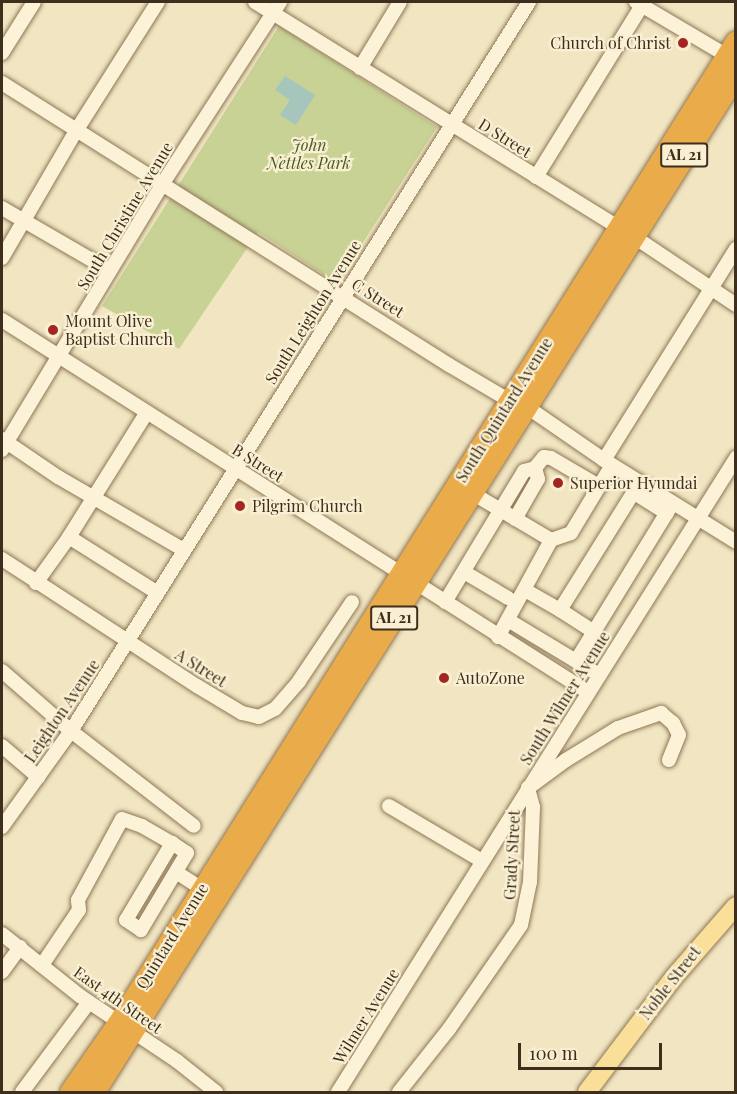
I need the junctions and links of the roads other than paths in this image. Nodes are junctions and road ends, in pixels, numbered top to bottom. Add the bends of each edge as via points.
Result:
1 (34, 2) edge
2 (158, 2) edge
3 (255, 2) edge
4 (400, 2) edge
5 (529, 2) edge
6 (640, 3) edge
7 (277, 7) edge
8 (2, 53) edge
9 (733, 58) edge
10 (360, 68) junction
11 (2, 82) edge
12 (451, 123) junction
13 (76, 131) junction
14 (536, 177) junction
15 (163, 183) junction
16 (2, 208) edge
17 (22, 221) junction
18 (625, 232) junction
19 (735, 249) edge
20 (2, 258) edge
21 (109, 270) junction
22 (710, 289) junction
23 (343, 296) junction
24 (735, 305) edge
25 (2, 320) edge
26 (58, 356) junction
27 (518, 404) junction
28 (146, 414) junction
29 (3, 444) edge
30 (735, 458) edge
31 (608, 462) junction
32 (535, 468) junction
33 (235, 469) junction
34 (600, 486) junction
35 (637, 487) junction
36 (472, 493) junction
37 (94, 498) junction
38 (670, 508) junction
39 (501, 510) junction
40 (698, 518) junction
41 (515, 519) junction
42 (69, 537) junction
43 (551, 540) junction
44 (735, 542) edge
45 (184, 550) junction
46 (2, 559) edge
47 (464, 572) junction
48 (409, 578) junction
49 (36, 583) junction
50 (525, 590) junction
51 (156, 592) junction
52 (508, 598) dead end
53 (352, 602) dead end
54 (445, 602) junction
55 (560, 610) junction
56 (508, 621) junction
57 (596, 629) junction
58 (498, 637) junction
59 (621, 640) junction
60 (126, 641) junction
61 (576, 661) junction
62 (2, 671) edge
63 (599, 675) junction
64 (588, 692) junction
65 (71, 730) junction
66 (2, 746) edge
67 (669, 760) dead end
68 (38, 777) junction
69 (279, 783) junction
70 (528, 788) junction
71 (389, 806) dead end
72 (2, 826) edge
73 (194, 826) dead end
74 (172, 843) junction
75 (482, 861) junction
76 (176, 872) junction
77 (202, 889) junction
78 (735, 906) edge
79 (2, 934) edge
80 (20, 948) junction
81 (423, 956) joint
82 (42, 965) junction
83 (2, 972) edge
84 (89, 1002) junction
85 (125, 1027) junction
86 (22, 1092) edge
87 (70, 1092) edge
88 (94, 1092) edge
89 (216, 1092) edge
90 (338, 1092) edge
91 (399, 1092) edge
92 (587, 1092) edge

1 - 8 street
2 - 13 street
3 - 7 street, D Street
4 - 10 street
5 - 12 street, South Leighton Avenue
6 - 9 street
6 - 14 street
7 - 10 street, D Street
7 - 15 street, South Christine Avenue
9 - 18 highway, South Quintard Avenue / AL 21
10 - 12 street, D Street
11 - 13 street, C Street
12 - 14 street, D Street
12 - 23 street, South Leighton Avenue
13 - 15 street, C Street
13 - 17 street
14 - 18 street, D Street
15 - 21 street, South Christine Avenue
15 - 23 street, C Street
16 - 17 street
17 - 20 street
17 - 21 street
18 - 22 street, D Street
18 - 27 highway, South Quintard Avenue / AL 21
19 - 22 street
21 - 26 street, South Christine Avenue
22 - 24 street, D Street
22 - 31 street
23 - 27 street, C Street
23 - 33 street, South Leighton Avenue
25 - 26 street, B Street
26 - 28 street, B Street
26 - 29 street, South Christine Avenue
27 - 31 street, C Street
27 - 36 highway, South Quintard Avenue / AL 21
27 - 48 highway, South Quintard Avenue / AL 21
28 - 33 street, B Street
28 - 37 street
29 - 37 street
30 - 40 street, South Wilmer Avenue
31 - 34 street
31 - 35 street, C Street
32 - 34 street via 544,457 551,458
32 - 39 street via 524,471
32 - 41 street via 538,479
33 - 45 street, South Leighton Avenue
33 - 48 street, B Street
34 - 43 street via 571,533
35 - 38 street, C Street
35 - 55 street
36 - 39 street
36 - 48 highway, South Quintard Avenue / AL 21
37 - 42 street
37 - 45 street
38 - 40 street, C Street
38 - 57 street
39 - 41 street
39 - 47 street
40 - 44 street, C Street
40 - 59 street, South Wilmer Avenue
41 - 43 street
42 - 49 street
42 - 51 street
43 - 50 street
45 - 51 street, South Leighton Avenue
46 - 49 street, A Street
47 - 52 street
47 - 54 street
48 - 54 street, B Street
48 - 69 highway, South Quintard Avenue / AL 21
49 - 60 street, A Street
50 - 55 street
50 - 56 street
51 - 60 street, South Leighton Avenue
53 - 60 street, A Street via 299,681 275,709 259,717 242,713
54 - 58 street, B Street
55 - 57 street
56 - 58 street
56 - 61 street
57 - 59 street
57 - 61 street
58 - 64 street, B Street
59 - 63 street, South Wilmer Avenue
60 - 65 street, Leighton Avenue
61 - 63 street
62 - 65 street
63 - 64 street, South Wilmer Avenue
64 - 70 street, South Wilmer Avenue
65 - 68 street, Leighton Avenue
65 - 73 street
66 - 68 street
67 - 70 street, Grady Street via 679,735 661,713 618,729
68 - 72 street, Leighton Avenue
69 - 77 highway, Quintard Avenue / AL 21
69 - 85 highway, Quintard Avenue / AL 21
70 - 75 street, South Wilmer Avenue
70 - 91 street, Grady Street via 533,807 530,882 521,925 450,1029
71 - 75 street
74 - 76 street via 187,853
74 - 76 street via 126,920 141,930
74 - 82 street via 122,819 78,900 78,910
75 - 81 street, South Wilmer Avenue
76 - 77 street
77 - 85 highway, Quintard Avenue / AL 21
78 - 92 main road, Noble Street via 674,977
79 - 80 street, East 4th Street
80 - 82 street, East 4th Street
80 - 83 street
81 - 90 street, Wilmer Avenue
82 - 84 street, East 4th Street
84 - 85 street, East 4th Street
84 - 86 street
85 - 87 highway, Quintard Avenue / AL 21
85 - 88 highway, Quintard Avenue / AL 21
85 - 89 street, East 4th Street

